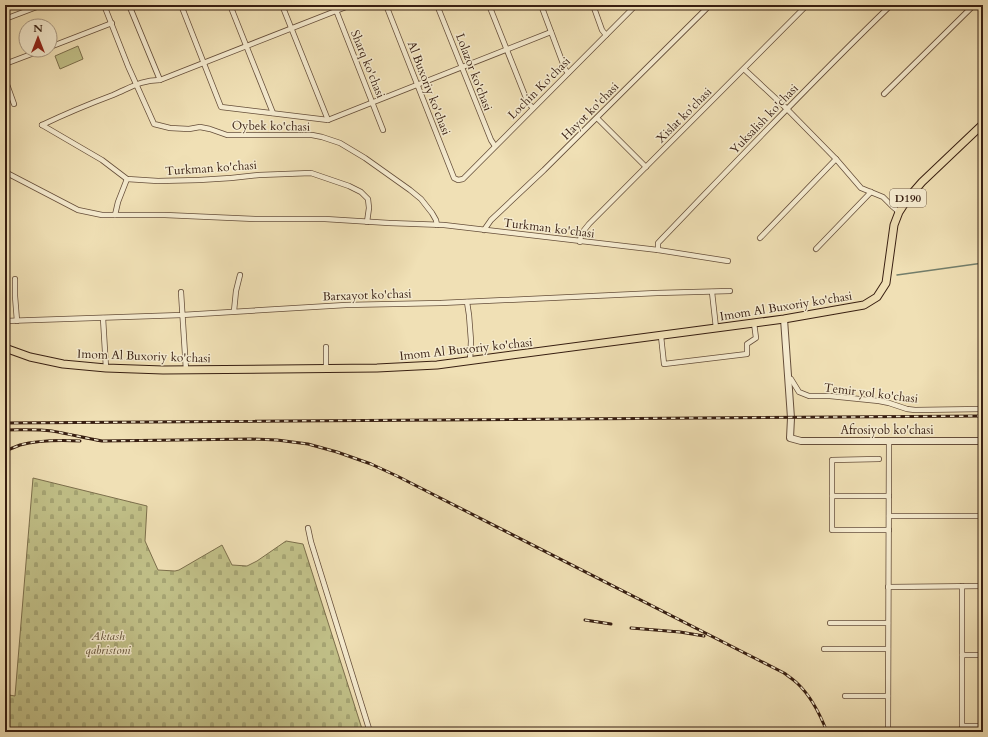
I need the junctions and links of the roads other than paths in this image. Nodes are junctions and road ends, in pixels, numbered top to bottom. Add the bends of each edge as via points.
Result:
1 (42, 5) edge
2 (104, 5) edge
3 (129, 5) edge
4 (181, 5) edge
5 (230, 5) edge
6 (282, 5) edge
7 (334, 5) edge
8 (351, 5) edge
9 (386, 5) edge
10 (437, 5) edge
11 (489, 5) edge
12 (541, 5) edge
13 (593, 5) edge
14 (636, 5) edge
15 (710, 5) edge
16 (807, 5) edge
17 (891, 5) edge
18 (974, 5) edge
19 (980, 5) edge
20 (983, 8) edge
21 (336, 11) junction
22 (5, 19) edge
23 (112, 24) junction
24 (292, 28) junction
25 (552, 32) junction
26 (606, 35) junction
27 (58, 44) edge
28 (246, 46) junction
29 (507, 49) junction
30 (21, 58) edge
31 (204, 63) junction
32 (5, 64) edge
33 (462, 67) junction
34 (744, 69) junction
35 (568, 73) junction
36 (5, 79) edge
37 (160, 80) junction
38 (417, 84) junction
39 (136, 85) junction
40 (884, 94) dead end
41 (372, 102) junction
42 (14, 104) dead end
43 (533, 108) junction
44 (787, 110) junction
45 (273, 113) junction
46 (597, 118) junction
47 (328, 120) junction
48 (983, 124) edge
49 (383, 130) dead end
50 (495, 146) junction
51 (836, 159) junction
52 (646, 167) junction
53 (5, 172) edge
54 (454, 178) joint
55 (127, 179) junction
56 (871, 192) junction
57 (900, 212) junction
58 (116, 215) junction
59 (367, 222) junction
60 (437, 225) junction
61 (484, 230) junction
62 (760, 238) dead end
63 (580, 242) junction
64 (816, 248) dead end
65 (658, 250) junction
66 (728, 261) dead end
67 (240, 275) dead end
68 (15, 279) dead end
69 (730, 291) dead end
70 (181, 292) dead end
71 (712, 292) junction
72 (467, 302) junction
73 (234, 311) junction
74 (182, 315) junction
75 (104, 318) junction
76 (784, 319) junction
77 (5, 321) edge
78 (17, 321) junction
79 (754, 323) junction
80 (716, 328) junction
81 (661, 336) junction
82 (326, 346) dead end
83 (5, 348) edge
84 (470, 361) junction
85 (106, 368) junction
86 (326, 369) junction
87 (186, 370) junction
88 (789, 378) junction
89 (983, 409) edge
90 (889, 441) junction
91 (983, 441) edge
92 (879, 459) dead end
93 (832, 496) junction
94 (889, 496) junction
95 (889, 516) junction
96 (983, 516) edge
97 (308, 528) dead end
98 (889, 530) junction
99 (962, 586) junction
100 (983, 586) edge
101 (888, 587) junction
102 (830, 623) dead end
103 (888, 623) junction
104 (824, 649) dead end
105 (888, 649) junction
106 (962, 655) junction
107 (983, 655) edge
108 (845, 696) dead end
109 (888, 696) junction
110 (983, 726) edge
111 (370, 732) edge
112 (888, 732) edge

1 - 22 street
2 - 23 street, Oybek ko'chasi
3 - 37 street
4 - 31 street
5 - 28 street
6 - 24 street
7 - 21 street, Sharq ko'chasi
8 - 21 street
9 - 38 street, Al Buxoriy ko'chasi
10 - 33 street, Lolazor ko'chasi
11 - 29 street
12 - 25 street
13 - 26 street
14 - 26 street, Lochin Ko'chasi
15 - 46 street, Hayot ko'chasi
16 - 34 street, Xislat ko'chasi
17 - 44 street, Yuksalish ko'chasi
18 - 40 street
19 - 20 street
21 - 24 street
21 - 41 street, Sharq ko'chasi
23 - 27 street
23 - 39 street, Oybek ko'chasi
24 - 28 street
24 - 47 street
25 - 29 street
25 - 35 street
26 - 35 street, Lochin Ko'chasi
28 - 31 street
28 - 45 street
29 - 33 street
29 - 43 street via 528,103
30 - 32 street
31 - 37 street
31 - 45 street via 221,107
33 - 38 street
33 - 50 street, Lolazor ko'chasi via 490,140
34 - 44 street
34 - 52 street, Xislat ko'chasi
35 - 43 street, Lochin Ko'chasi
36 - 42 street
37 - 39 street
38 - 41 street
38 - 54 street, Al Buxoriy ko'chasi
39 - 55 street via 42,125 102,160
39 - 60 street, Oybek ko'chasi via 154,124 170,128 200,127 226,135 312,135 340,143 421,199
41 - 47 street
41 - 49 street, Sharq ko'chasi
43 - 50 street, Lochin Ko'chasi
44 - 51 street
44 - 65 street, Yuksalish ko'chasi via 658,243
45 - 47 street
46 - 52 street
46 - 61 street, Hayot ko'chasi via 491,220
48 - 57 main road, D190 via 922,182
50 - 54 street, Lochin Ko'chasi via 463,179
51 - 56 street via 861,188
51 - 62 street
52 - 63 street, Xislat ko'chasi via 589,224 581,234
53 - 58 street, Turkman ko'chasi via 78,210
55 - 58 street
55 - 59 street, Turkman ko'chasi via 158,181 311,173 361,192 368,199
56 - 57 street via 883,197
56 - 64 street
57 - 76 main road, Imom Al Buxoriy ko'chasi / D190 via 894,226 886,283 877,297 864,305
58 - 59 street, Turkman ko'chasi
59 - 60 street, Turkman ko'chasi
60 - 61 street, Turkman ko'chasi
61 - 63 street, Turkman ko'chasi
63 - 65 street, Turkman ko'chasi
65 - 66 street, Turkman ko'chasi
67 - 73 street
68 - 78 street
69 - 71 street, Barxayot ko'chasi
70 - 74 street
71 - 72 street, Barxayot ko'chasi
71 - 80 street
72 - 73 street, Barxayot ko'chasi
72 - 84 street via 471,341
73 - 74 street, Barxayot ko'chasi
74 - 75 street, Barxayot ko'chasi
74 - 87 street
75 - 78 street, Barxayot ko'chasi
75 - 85 street
76 - 79 main road, Imom Al Buxoriy ko'chasi
76 - 88 street
77 - 78 street, Barxayot ko'chasi
79 - 80 main road, Imom Al Buxoriy ko'chasi
79 - 81 street via 756,338 747,344 747,354 664,364
80 - 81 main road, Imom Al Buxoriy ko'chasi
81 - 84 main road, Imom Al Buxoriy ko'chasi
82 - 86 street
83 - 85 main road, Imom Al Buxoriy ko'chasi via 30,357 63,364
84 - 86 main road, Imom Al Buxoriy ko'chasi via 437,365
85 - 87 main road, Imom Al Buxoriy ko'chasi
86 - 87 main road, Imom Al Buxoriy ko'chasi
88 - 89 street, Temir yol ko'chasi via 799,392 809,396 871,400 915,410
88 - 90 street, Afrosiyob ko'chasi via 790,438 801,441
90 - 91 street, Afrosiyob ko'chasi
90 - 94 street
92 - 93 street via 832,460
93 - 94 street
93 - 98 street via 832,530
94 - 95 street
95 - 96 street
95 - 98 street
97 - 111 street
98 - 101 street
99 - 100 street
99 - 101 street
99 - 106 street
101 - 103 street
102 - 103 street
103 - 105 street
104 - 105 street
105 - 109 street
106 - 107 street
106 - 110 street via 962,726
108 - 109 street
109 - 112 street

